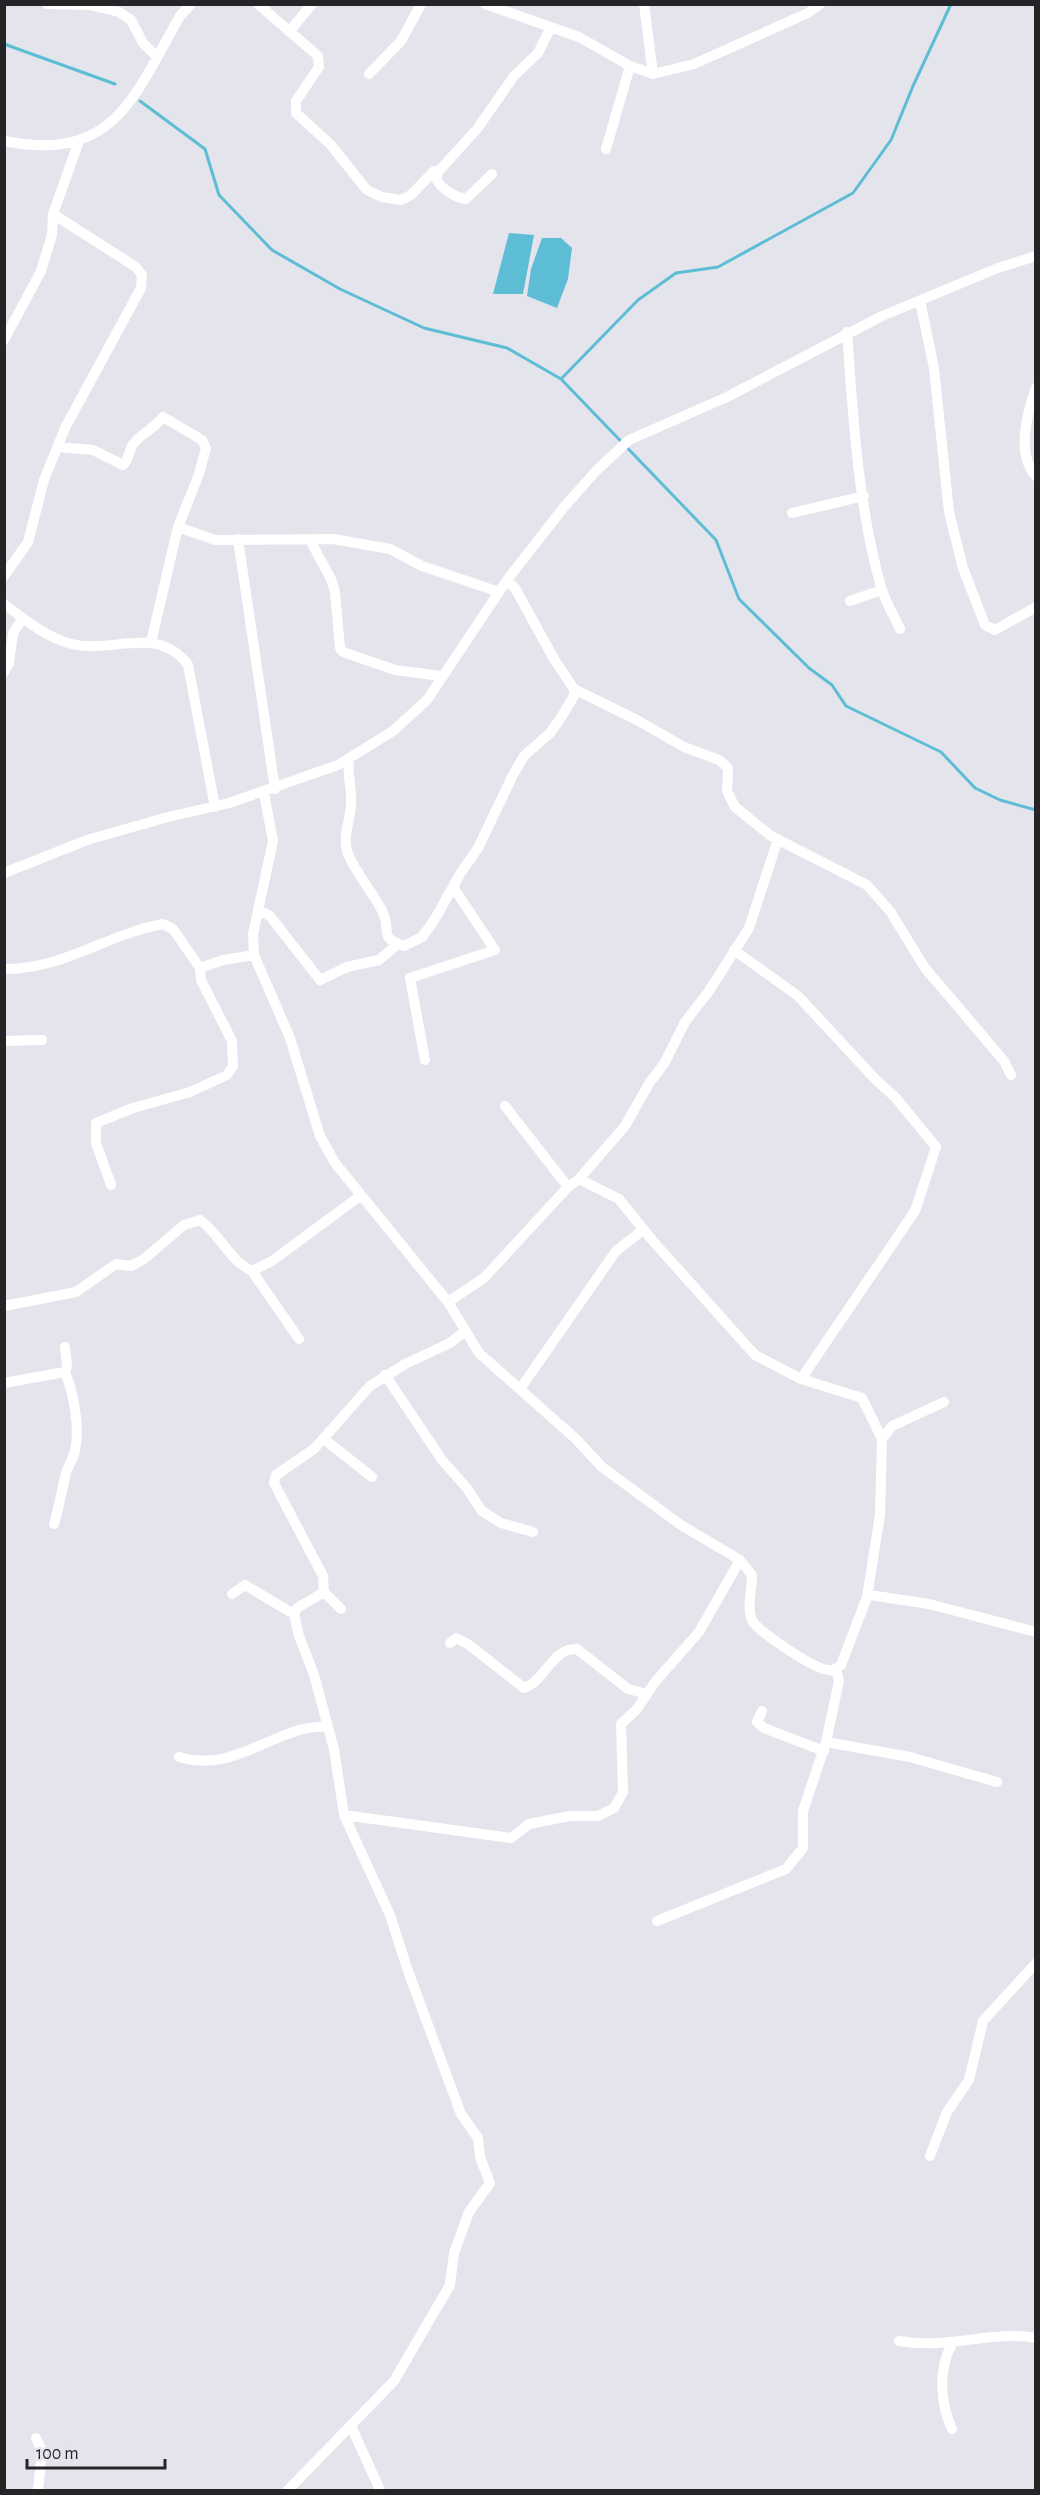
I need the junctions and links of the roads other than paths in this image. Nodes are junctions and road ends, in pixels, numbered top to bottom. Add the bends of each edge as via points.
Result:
1 (47, 4) edge
2 (191, 4) edge
3 (258, 4) edge
4 (312, 4) edge
5 (421, 4) edge
6 (485, 4) edge
7 (644, 4) edge
8 (820, 4) edge
9 (805, 9) edge
10 (551, 27) junction
11 (289, 32) junction
12 (157, 57) junction
13 (630, 66) junction
14 (369, 74) dead end
15 (653, 74) junction
16 (4, 141) edge
17 (79, 141) junction
18 (606, 149) dead end
19 (438, 172) junction
20 (492, 174) dead end
21 (53, 214) junction
22 (1035, 256) edge
23 (920, 301) junction
24 (847, 332) junction
25 (4, 340) edge
26 (1035, 392) edge
27 (57, 447) junction
28 (1035, 476) edge
29 (864, 496) junction
30 (792, 513) dead end
31 (177, 527) junction
32 (238, 539) junction
33 (310, 540) junction
34 (4, 576) edge
35 (507, 580) junction
36 (882, 590) junction
37 (500, 592) junction
38 (850, 601) dead end
39 (4, 604) edge
40 (1035, 607) edge
41 (23, 618) junction
42 (900, 629) dead end
43 (151, 642) junction
44 (4, 672) edge
45 (441, 676) junction
46 (574, 689) junction
47 (349, 758) junction
48 (275, 789) junction
49 (264, 793) junction
50 (215, 807) junction
51 (778, 839) junction
52 (4, 873) edge
53 (453, 887) junction
54 (258, 910) junction
55 (398, 944) junction
56 (734, 950) junction
57 (254, 955) junction
58 (200, 968) junction
59 (4, 969) edge
60 (42, 1040) dead end
61 (4, 1041) edge
62 (425, 1060) dead end
63 (1011, 1075) dead end
64 (505, 1106) dead end
65 (579, 1179) junction
66 (111, 1185) dead end
67 (568, 1187) junction
68 (360, 1196) junction
69 (643, 1230) junction
70 (252, 1271) junction
71 (448, 1302) junction
72 (4, 1306) edge
73 (464, 1332) junction
74 (299, 1339) dead end
75 (65, 1347) dead end
76 (65, 1372) junction
77 (386, 1375) junction
78 (801, 1379) junction
79 (4, 1383) edge
80 (520, 1389) junction
81 (944, 1402) dead end
82 (324, 1439) junction
83 (882, 1439) junction
84 (372, 1477) dead end
85 (54, 1524) dead end
86 (533, 1532) dead end
87 (741, 1560) junction
88 (324, 1592) junction
89 (232, 1594) dead end
90 (867, 1597) junction
91 (341, 1609) dead end
92 (294, 1614) junction
93 (1035, 1632) edge
94 (450, 1643) dead end
95 (836, 1669) junction
96 (647, 1694) junction
97 (762, 1711) dead end
98 (327, 1725) junction
99 (825, 1747) junction
100 (179, 1757) dead end
101 (997, 1782) dead end
102 (344, 1815) junction
103 (657, 1921) dead end
104 (1035, 1963) edge
105 (930, 2156) dead end
106 (1035, 2338) edge
107 (899, 2341) dead end
108 (952, 2344) junction
109 (351, 2427) junction
110 (952, 2429) dead end
111 (36, 2438) dead end
112 (38, 2490) edge
113 (288, 2490) edge
114 (380, 2490) edge

1 - 12 street via 90,5 119,12 131,20 138,36
2 - 12 street
3 - 11 street
4 - 11 street
5 - 14 street via 401,41
6 - 10 street
7 - 15 street
8 - 9 street
9 - 15 street via 694,64
10 - 13 street via 594,44
10 - 19 street via 538,53 514,76 477,129
11 - 19 street via 320,62 296,101 296,113 330,144 367,190 402,200 434,171
12 - 17 street via 120,115
13 - 15 street
13 - 18 street
16 - 17 street
17 - 21 street
19 - 20 street via 436,179 440,185 466,199
21 - 25 street via 52,235 41,271
21 - 27 street via 136,267 142,275 141,288
22 - 23 street
23 - 24 street
23 - 40 street via 942,423 949,512 963,568 990,629 995,630
24 - 29 street
24 - 35 street via 727,397 625,444 564,507
26 - 28 street via 1025,438 1026,465
27 - 31 street via 93,450 123,465 132,444 163,417 202,440 206,448 199,474
27 - 34 street via 28,542
29 - 30 street
29 - 36 street
31 - 32 street via 215,540
31 - 43 street
32 - 33 street
32 - 48 street
33 - 37 street via 333,539 390,549 422,566
33 - 45 street via 332,579 343,652 394,670
35 - 37 street
35 - 46 street
36 - 38 street
36 - 42 street
37 - 45 street
39 - 41 street
41 - 43 street via 73,644
41 - 44 street via 13,633
43 - 50 street via 176,652 188,665
45 - 47 street via 427,700 393,731
46 - 51 street via 684,747 719,760 728,768 727,791 735,807
46 - 53 street via 574,696 549,733 524,756 478,848
47 - 48 street
47 - 55 street via 351,799 344,843 354,868 384,915 384,931
48 - 49 street
49 - 50 street
49 - 54 street via 273,841
50 - 52 street via 87,840
51 - 56 street via 749,928
51 - 63 street via 867,885 890,911 925,968 1004,1061
53 - 55 street via 422,937 404,946
53 - 62 street via 495,950 410,978
54 - 55 street via 270,916 320,980 347,967 379,960
54 - 57 street
56 - 65 street via 685,1022 625,1126
56 - 78 street via 798,996 895,1097 936,1147 915,1211
57 - 58 street
57 - 68 street via 290,1038 320,1136
58 - 59 street via 173,929 163,924 120,935 56,963 32,969
58 - 66 street via 201,981 232,1041 233,1066 227,1075 190,1092 96,1123 96,1143
60 - 61 street
64 - 67 street
65 - 67 street
65 - 69 street via 619,1199
67 - 71 street via 484,1278
68 - 70 street via 272,1261
68 - 71 street
69 - 78 street via 755,1355
69 - 80 street via 616,1251
70 - 72 street via 229,1253 206,1224 194,1219 144,1259 131,1266 116,1264 76,1292
70 - 74 street
71 - 73 street
73 - 77 street
73 - 80 street via 478,1353
75 - 76 street
76 - 79 street
76 - 85 street via 71,1388 75,1452 66,1472
77 - 82 street via 356,1399
77 - 86 street via 442,1460 482,1511 501,1523
78 - 83 street via 862,1398
80 - 87 street via 602,1467 681,1525
81 - 83 street via 892,1426
82 - 84 street
82 - 88 street via 279,1471 274,1483 323,1576
83 - 90 street via 880,1515
87 - 95 street via 752,1575 753,1622 815,1666 828,1671
87 - 96 street via 699,1632
88 - 91 street
88 - 92 street via 297,1608
89 - 92 street via 245,1585
90 - 93 street via 930,1604
90 - 95 street
92 - 98 street
94 - 96 street via 456,1638 468,1644 524,1688 542,1676 567,1648 577,1649 628,1689
95 - 99 street via 839,1681
96 - 102 street via 621,1724 623,1792 614,1808 598,1816 570,1816 529,1824 511,1838
97 - 99 street via 757,1722 764,1728
98 - 100 street via 300,1729 220,1760 198,1763
98 - 102 street
99 - 101 street via 910,1757
99 - 103 street via 803,1811 803,1848 786,1869
102 - 109 street via 390,1915 461,2114 478,2138 490,2183 469,2212 454,2253 450,2285 435,2315 394,2381
104 - 105 street via 983,2021 969,2080 947,2112
106 - 108 street
107 - 108 street via 923,2346
108 - 110 street via 944,2357 942,2393
109 - 113 street
109 - 114 street
111 - 112 street via 42,2451

